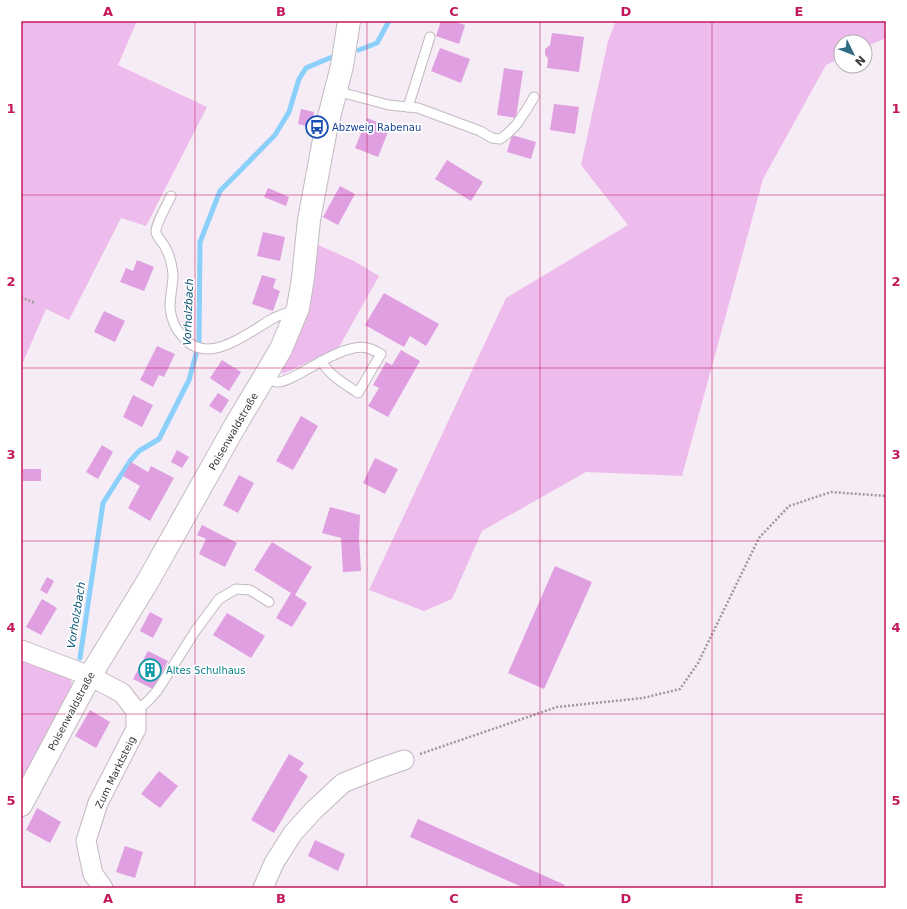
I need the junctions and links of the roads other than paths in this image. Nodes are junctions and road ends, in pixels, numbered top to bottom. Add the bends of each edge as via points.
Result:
1 (349, 21) edge
2 (430, 37) dead end
3 (336, 91) junction
4 (534, 97) dead end
5 (408, 107) junction
6 (171, 196) dead end
7 (298, 308) junction
8 (321, 361) junction
9 (265, 376) junction
10 (269, 602) dead end
11 (21, 650) edge
12 (79, 672) junction
13 (136, 711) junction
14 (404, 760) road end
15 (21, 805) edge
16 (103, 888) edge
17 (263, 888) edge

1 - 3 street, Poisenwaldstraße
2 - 5 lane
3 - 5 lane via 389,105
3 - 7 street, Poisenwaldstraße via 310,212
4 - 5 lane via 516,125 500,138 492,138 418,108
6 - 7 lane via 156,231 165,246 173,272 170,307 174,324 188,343 209,350 220,347
7 - 9 street, Poisenwaldstraße via 281,349
8 - 8 lane via 334,354 359,347 367,347 381,354 358,393 334,376
8 - 9 lane via 281,382 274,382
9 - 12 street, Poisenwaldstraße via 148,581
10 - 13 lane via 250,590 236,589 219,598 157,691
11 - 12 street
12 - 13 street via 122,694
12 - 15 street, Poisenwaldstraße
13 - 16 street, Zum Marktsteig via 136,728 98,803 86,841 93,874
14 - 17 street via 343,783 293,834 274,862

